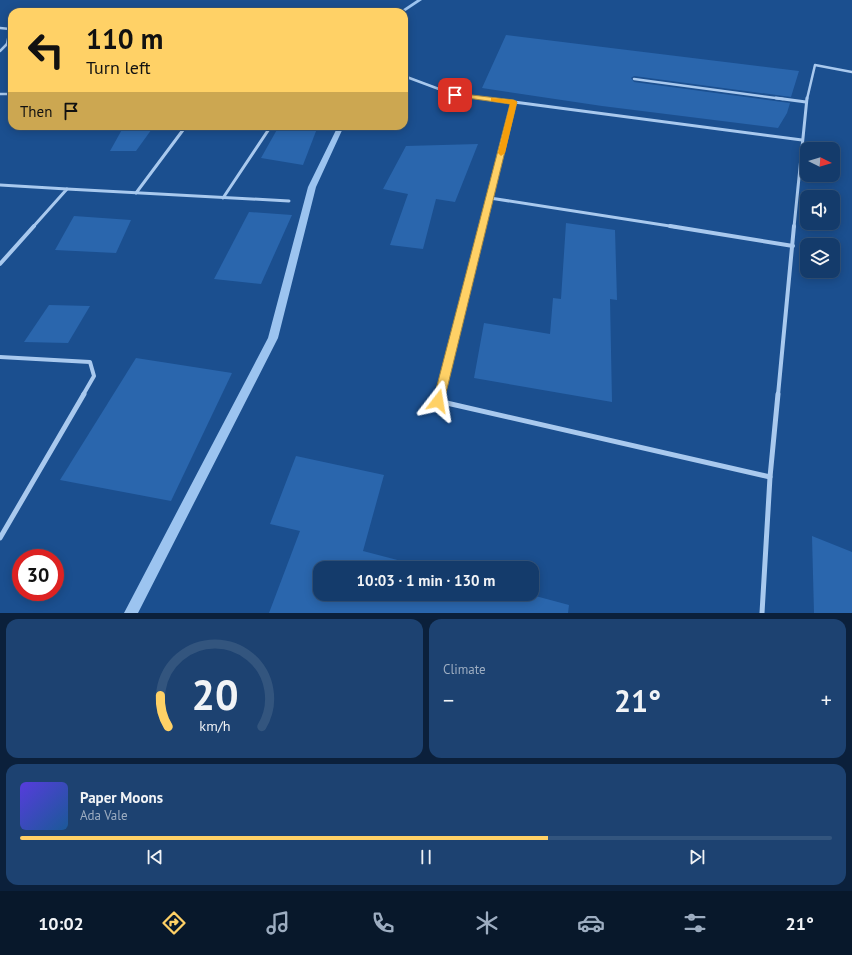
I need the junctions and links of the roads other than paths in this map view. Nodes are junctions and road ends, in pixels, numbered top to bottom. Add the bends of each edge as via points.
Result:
1 (8, 39) edge
2 (7, 44) joint
3 (0, 51) edge
4 (852, 72) edge
5 (408, 77) edge
6 (634, 79) dead end
7 (514, 102) junction
8 (806, 102) junction
9 (183, 130) edge
10 (268, 130) edge
11 (802, 140) junction
12 (0, 186) edge
13 (67, 189) junction
14 (136, 193) junction
15 (224, 198) junction
16 (490, 198) junction
17 (289, 201) dead end
18 (793, 246) junction
19 (0, 264) edge
20 (0, 357) edge
21 (770, 477) junction
22 (0, 538) edge
23 (762, 613) edge

1 - 2 street
2 - 3 street
4 - 8 street via 816,65
5 - 7 street via 455,95
6 - 8 street
7 - 11 street
7 - 16 street
8 - 11 street
9 - 14 street
10 - 15 street
11 - 18 street
12 - 13 street
13 - 14 street
13 - 19 street
14 - 15 street
15 - 17 street
16 - 18 street
16 - 21 street via 438,401
18 - 21 street
20 - 22 street via 90,362 94,376
21 - 23 street

